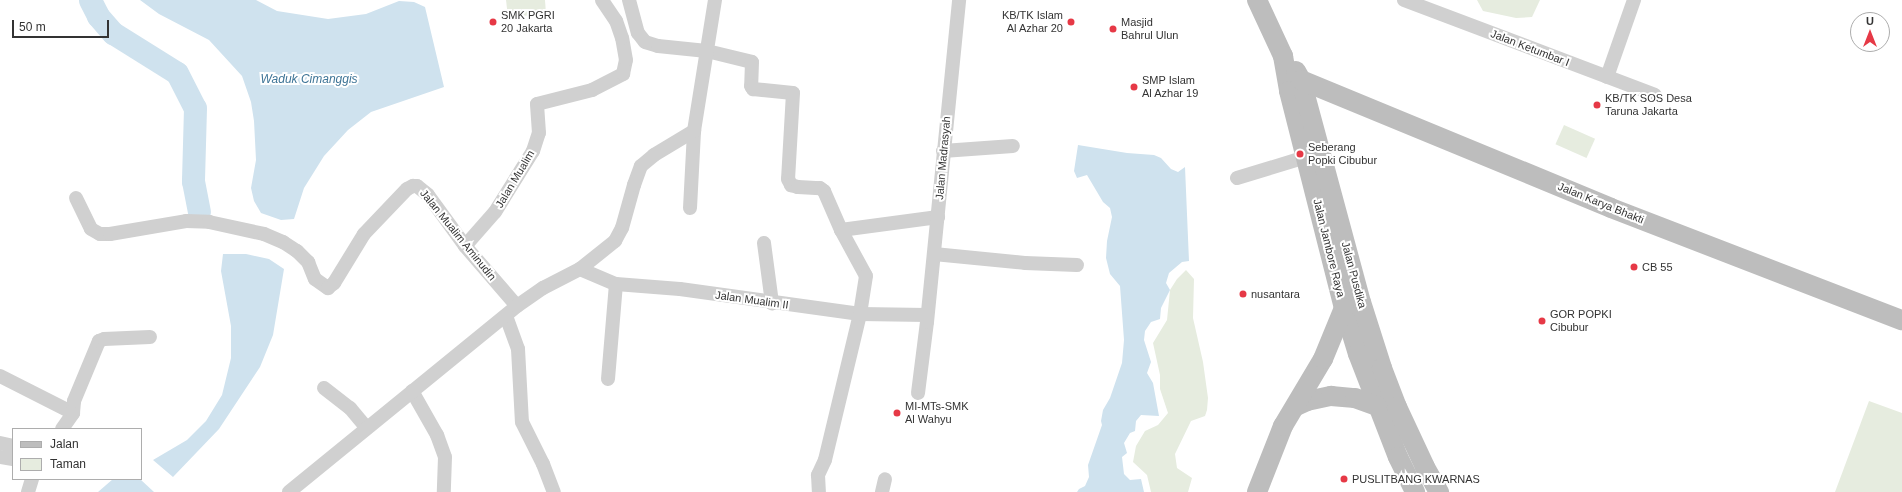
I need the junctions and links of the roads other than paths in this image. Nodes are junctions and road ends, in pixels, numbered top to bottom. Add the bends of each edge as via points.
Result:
1 (602, 0) edge
2 (629, 0) edge
3 (715, 0) edge
4 (960, 0) edge
5 (1257, 0) edge
6 (1404, 0) edge
7 (1634, 0) edge
8 (707, 51) junction
9 (1283, 56) junction
10 (1607, 77) junction
11 (1301, 80) junction
12 (1655, 95) dead end
13 (694, 131) junction
14 (1013, 146) dead end
15 (943, 151) junction
16 (1306, 157) junction
17 (1237, 178) dead end
18 (76, 198) dead end
19 (690, 208) dead end
20 (938, 216) junction
21 (841, 230) junction
22 (764, 243) dead end
23 (465, 246) junction
24 (934, 254) junction
25 (1077, 265) dead end
26 (580, 270) junction
27 (616, 284) junction
28 (772, 303) junction
29 (517, 306) junction
30 (1344, 308) junction
31 (860, 314) junction
32 (926, 315) junction
33 (506, 316) junction
34 (1902, 320) edge
35 (150, 337) dead end
36 (1358, 354) junction
37 (1323, 359) junction
38 (1382, 368) junction
39 (0, 376) edge
40 (608, 379) dead end
41 (324, 388) dead end
42 (412, 391) junction
43 (918, 393) dead end
44 (1296, 406) junction
45 (1377, 406) junction
46 (73, 413) junction
47 (63, 428) edge
48 (367, 428) junction
49 (0, 443) edge
50 (12, 446) edge
51 (0, 457) edge
52 (12, 459) edge
53 (32, 480) edge
54 (28, 492) edge
55 (289, 492) edge
56 (444, 492) edge
57 (554, 492) edge
58 (819, 492) edge
59 (1257, 492) edge
60 (1415, 492) edge
61 (1439, 492) edge

1 - 23 street, Jalan Mualim via 616,21 622,38 626,60 623,74 592,90 537,104 538,140 520,175 495,212
2 - 8 street via 638,33 645,42 658,46
3 - 8 street
4 - 15 street, Jalan Madrasyah
5 - 9 street, Jalan Jambore Raya
6 - 10 street, Jalan Ketumbar I
7 - 10 street
8 - 13 street
8 - 21 street via 752,62 751,86 754,90 793,93 788,179 791,185 798,187 820,188
9 - 11 street, Jalan Pusdika
9 - 16 street, Jalan Jambore Raya
10 - 12 street, Jalan Ketumbar I
11 - 34 street, Jalan Karya Bhakti via 1611,208
11 - 38 street, Jalan Pusdika via 1361,302
13 - 19 street
13 - 26 street via 654,155 641,166 622,228 615,241
14 - 15 street
15 - 20 street, Jalan Madrasyah
16 - 17 street
16 - 30 street, Jalan Jambore Raya
18 - 23 street, Jalan Mualim Aminudin via 88,225 100,234 186,221 209,222 264,234 292,246 308,262 321,283 329,287 364,234 407,189 413,186 421,187
20 - 21 street
20 - 24 street, Jalan Madrasyah
21 - 31 street via 866,276
22 - 28 street
23 - 29 street, Jalan Mualim Aminudin
24 - 25 street
24 - 32 street, Jalan Madrasyah
26 - 27 street, Jalan Mualim II
26 - 29 street via 543,288
27 - 28 street, Jalan Mualim II via 680,289
27 - 40 street
28 - 31 street, Jalan Mualim II
29 - 33 street
30 - 36 street, Jalan Jambore Raya
30 - 37 street
31 - 32 street, Jalan Mualim II
31 - 58 street via 825,460 818,475
32 - 43 street, Jalan Madrasyah
33 - 42 street
33 - 57 street via 519,355 522,422
35 - 46 street via 99,341 74,401
36 - 37 street via 1338,353
36 - 38 street
36 - 45 street, Jalan Jambore Raya
37 - 44 street
38 - 61 street, Jalan Pusdika via 1400,414
39 - 46 street
41 - 48 street via 350,408
42 - 48 street
42 - 56 street via 437,435 445,457
44 - 45 street via 1331,396 1355,398
44 - 59 street via 1283,426
45 - 60 street, Jalan Jambore Raya
46 - 47 street
48 - 55 street
49 - 50 street
51 - 52 street
53 - 54 street

